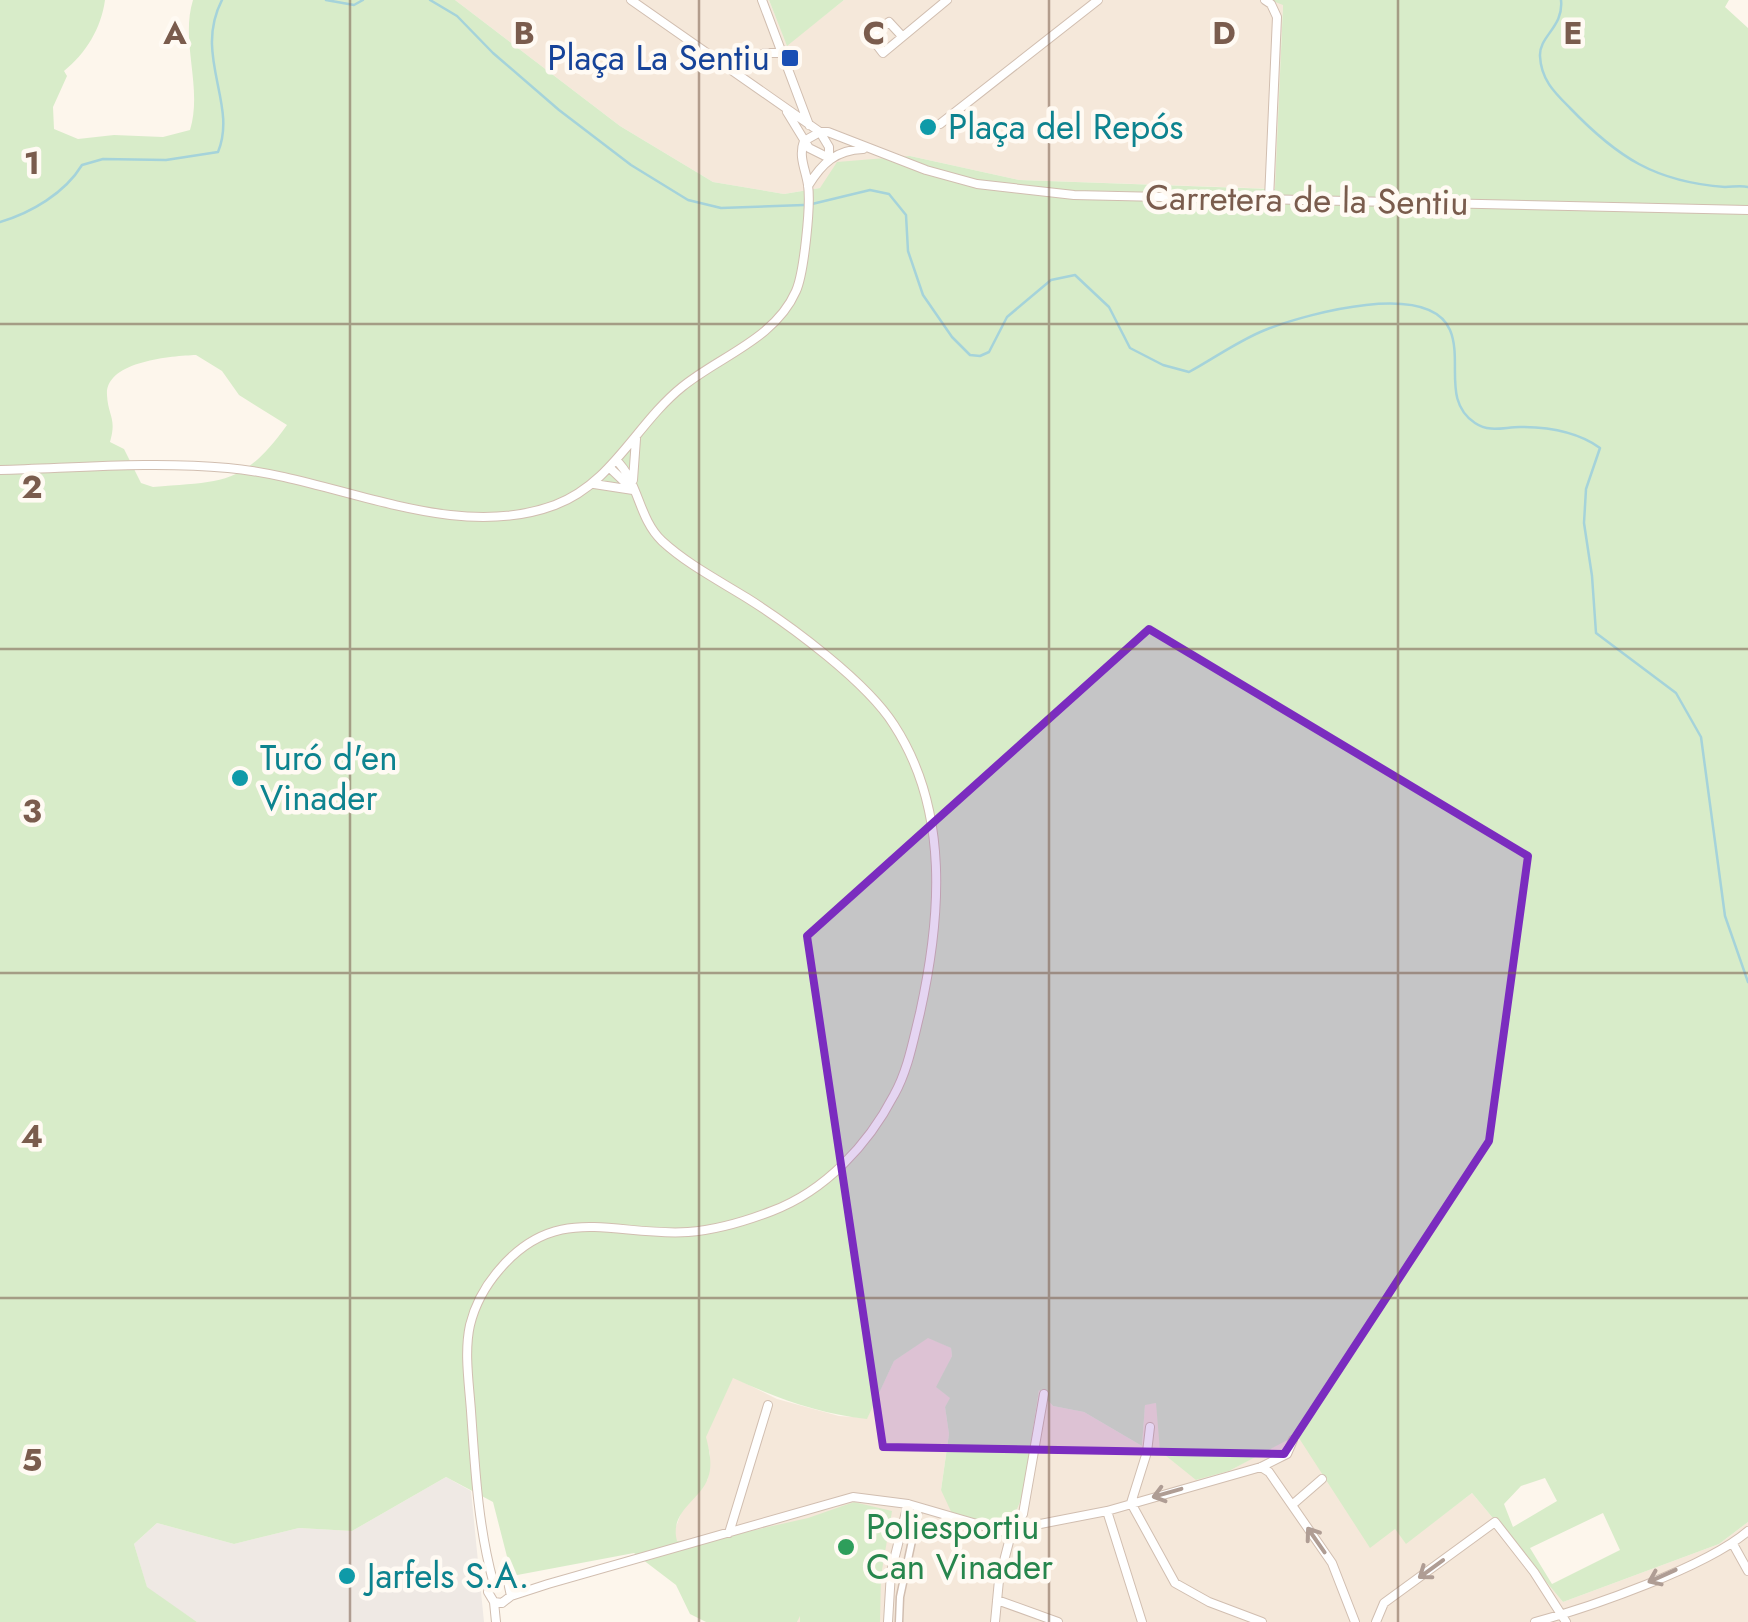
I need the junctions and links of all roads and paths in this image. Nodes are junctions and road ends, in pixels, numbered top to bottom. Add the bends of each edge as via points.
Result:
1 (630, 0) edge
2 (762, 0) edge
3 (947, 0) edge
4 (1098, 0) edge
5 (1265, 0) edge
6 (773, 31) junction
7 (901, 36) dead end
8 (765, 53) junction
9 (781, 53) junction
10 (731, 70) junction
11 (803, 107) junction
12 (785, 108) junction
13 (940, 124) dead end
14 (809, 125) junction
15 (822, 132) junction
16 (804, 142) junction
17 (872, 150) junction
18 (829, 158) junction
19 (808, 190) junction
20 (1270, 199) junction
21 (1748, 210) edge
22 (636, 438) junction
23 (613, 464) junction
24 (0, 470) edge
25 (592, 484) junction
26 (634, 490) junction
27 (1044, 1394) dead end
28 (768, 1405) dead end
29 (1150, 1426) dead end
30 (1293, 1440) dead end
31 (1260, 1467) junction
32 (1322, 1479) dead end
33 (908, 1504) junction
34 (1131, 1504) junction
35 (1292, 1505) junction
36 (919, 1508) junction
37 (1106, 1512) junction
38 (1748, 1531) edge
39 (729, 1533) junction
40 (1011, 1534) junction
41 (1733, 1544) junction
42 (1748, 1571) edge
43 (493, 1581) junction
44 (511, 1596) junction
45 (997, 1600) junction
46 (494, 1602) junction
47 (1564, 1618) edge
48 (496, 1622) edge
49 (888, 1622) edge
50 (899, 1622) edge
51 (995, 1622) edge
52 (1058, 1622) edge
53 (1142, 1622) edge
54 (1262, 1622) edge
55 (1355, 1622) edge
56 (1376, 1622) edge
57 (1535, 1622) edge

1 - 10 street
2 - 6 street
3 - 7 street
4 - 13 street
5 - 20 street via 1278,18
6 - 8 street
6 - 9 street
8 - 9 street
8 - 10 street
9 - 11 street
10 - 12 street
11 - 14 street
11 - 15 street
12 - 14 street, Carretera de la Sentiu
12 - 16 street
14 - 15 street, Carretera de la Sentiu
15 - 16 street
15 - 17 street, Carretera de la Sentiu
15 - 18 street
16 - 18 street
16 - 19 street
17 - 18 street
17 - 20 street, Carretera de la Sentiu via 977,184 1074,195
18 - 19 street
19 - 22 street via 802,272 786,310 684,385
20 - 21 street, Carretera de la Sentiu
22 - 23 street
22 - 26 street
23 - 25 street
23 - 26 street via 627,472
24 - 25 street via 227,468 467,518 535,511
25 - 26 street
26 - 43 street via 658,537 824,654 892,722 918,770 930,814 936,875 932,958 894,1095 854,1154 814,1187 776,1210 716,1228 554,1230 498,1270 479,1300 467,1354
27 - 40 street via 1024,1514
28 - 39 street
29 - 34 street
30 - 31 street via 1287,1454
31 -> 34 street
31 - 35 street
32 - 35 street
33 - 36 street
33 - 39 street via 853,1496
33 - 49 street via 891,1572
34 - 37 street
34 - 54 street via 1176,1584
55 -> 35 street via 1332,1563
36 - 40 street
36 - 50 street
37 - 40 street
37 - 53 street
38 - 41 street
39 - 44 street
40 - 45 street
41 - 42 street
41 -> 47 street
43 - 44 street via 508,1582
43 - 46 street via 488,1592
44 - 46 street
45 - 51 street
45 - 52 street
46 - 48 street
47 -> 56 street via 1495,1522 1384,1603
47 - 57 street

